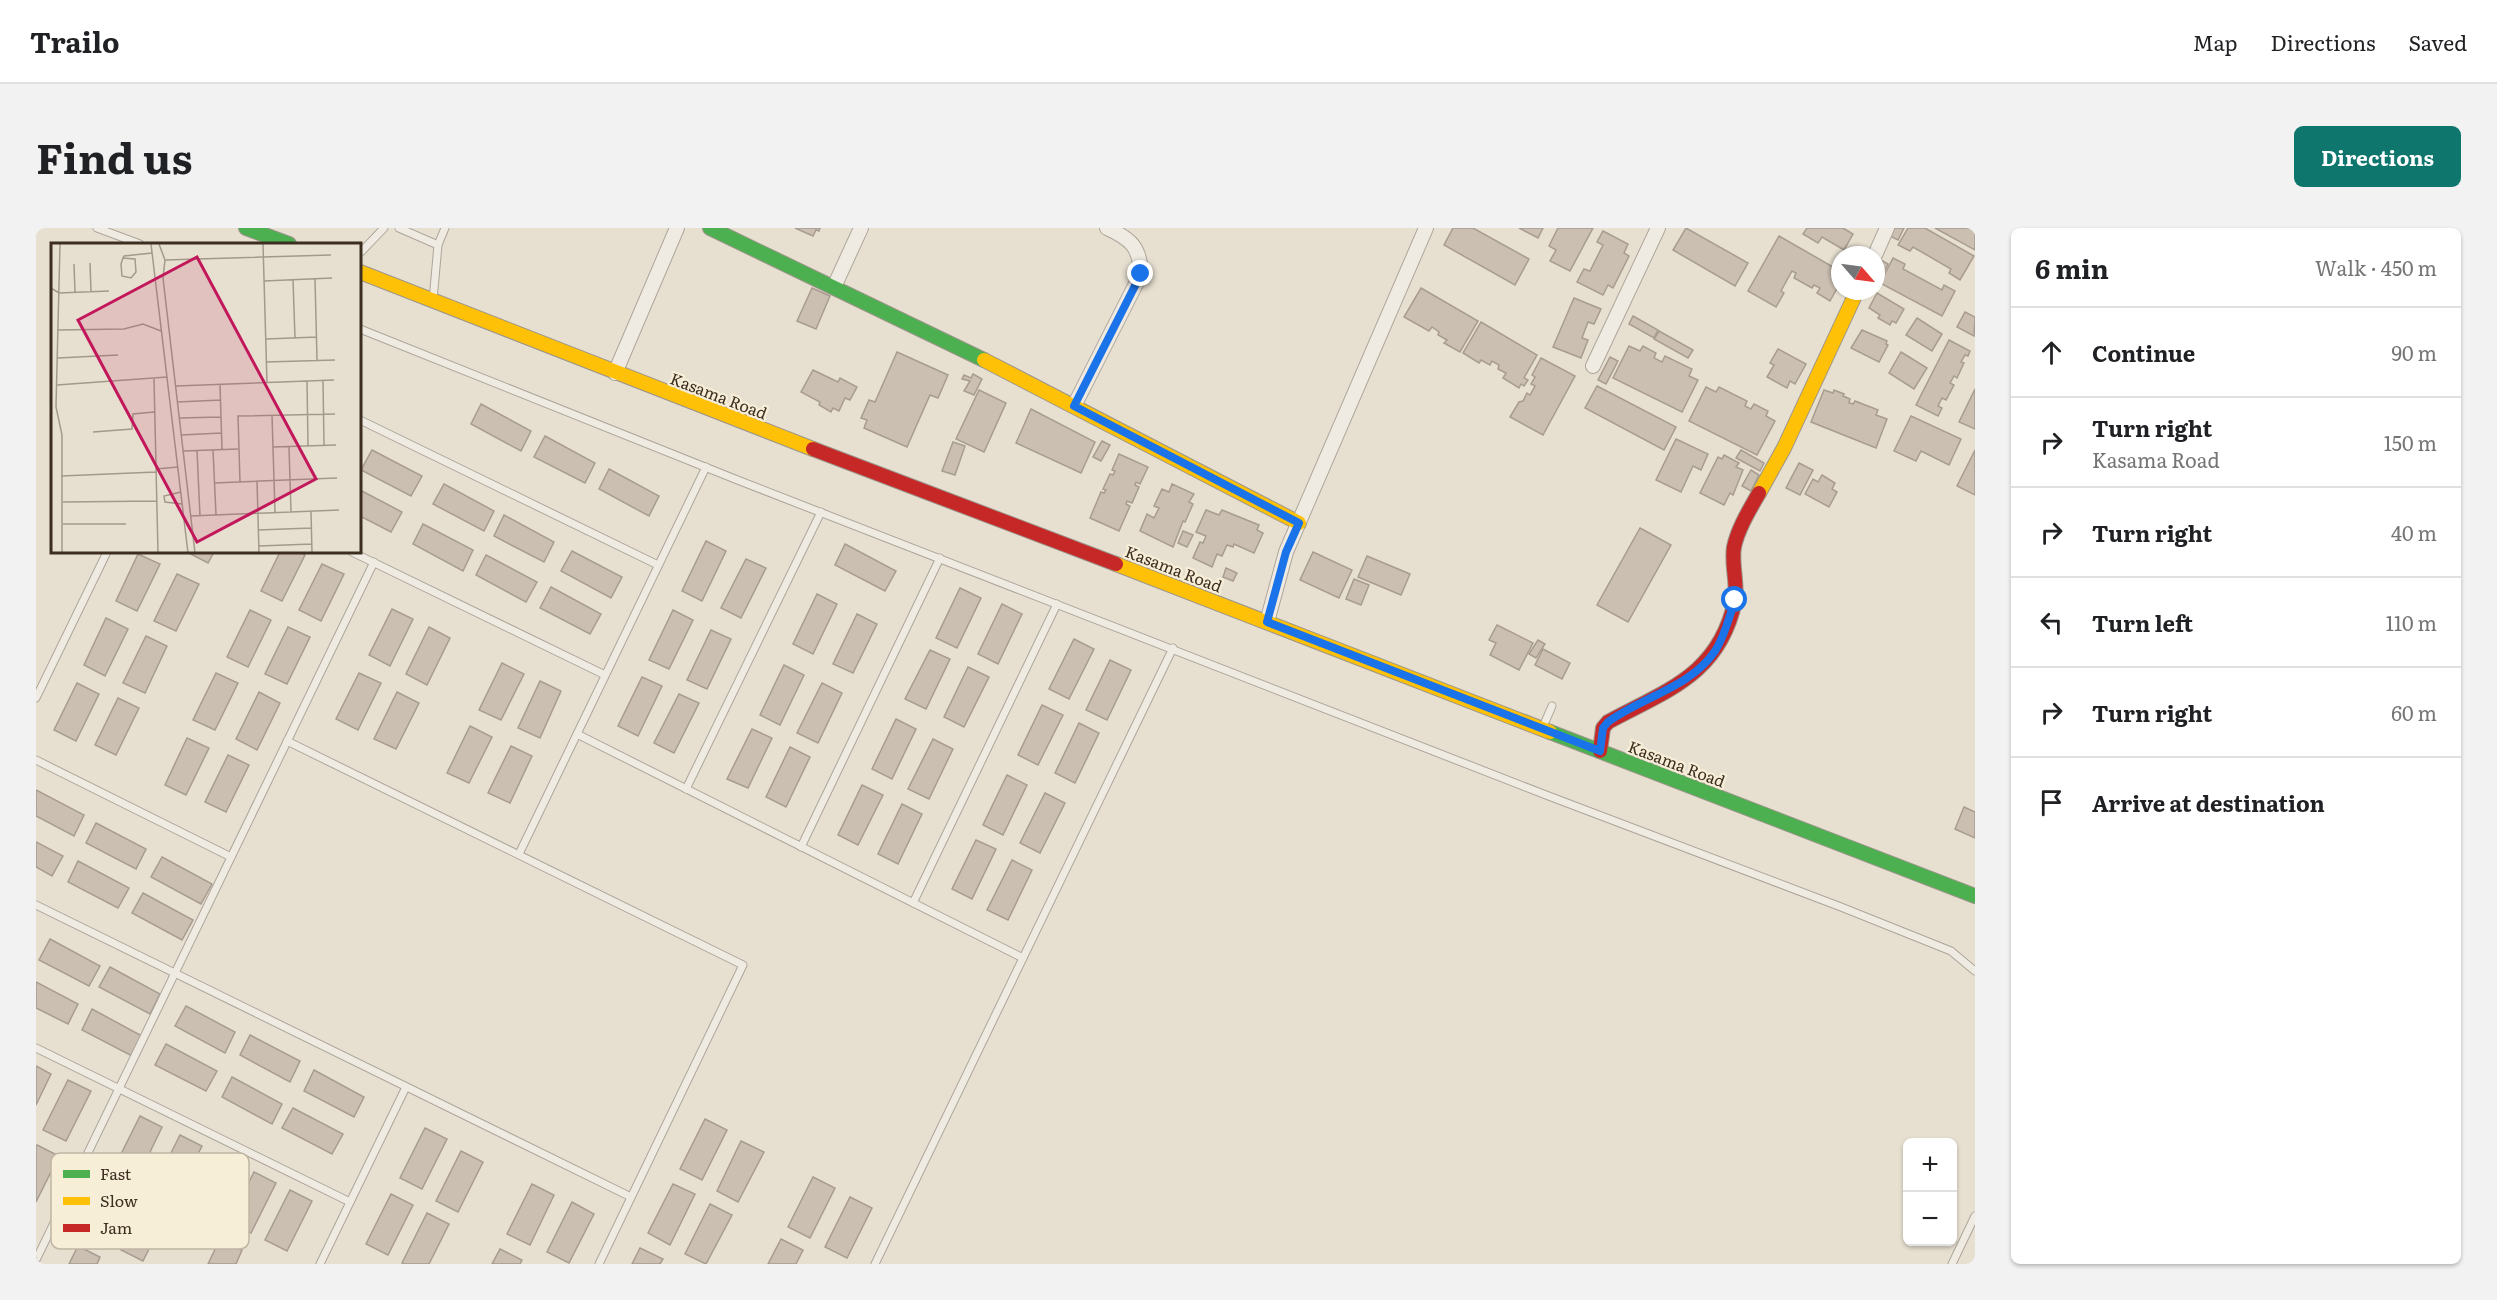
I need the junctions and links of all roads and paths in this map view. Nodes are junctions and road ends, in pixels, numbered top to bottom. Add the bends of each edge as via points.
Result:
1 (97, 228) edge
2 (246, 228) edge
3 (384, 228) edge
4 (399, 228) edge
5 (445, 228) edge
6 (677, 228) edge
7 (710, 228) edge
8 (861, 228) edge
9 (1107, 228) edge
10 (1426, 228) edge
11 (1658, 228) edge
12 (1887, 228) edge
13 (137, 243) edge
14 (286, 243) edge
15 (438, 245) junction
16 (1879, 246) edge
17 (362, 251) edge
18 (362, 273) edge
19 (834, 288) junction
20 (433, 300) junction
21 (1853, 300) edge
22 (362, 330) edge
23 (1593, 366) dead end
24 (615, 374) junction
25 (1074, 406) junction
26 (362, 421) edge
27 (706, 467) junction
28 (821, 512) junction
29 (1299, 523) junction
30 (106, 554) edge
31 (356, 554) edge
32 (940, 558) junction
33 (374, 562) junction
34 (658, 566) junction
35 (1057, 604) junction
36 (1267, 622) junction
37 (1173, 648) junction
38 (605, 675) junction
39 (36, 698) edge
40 (1552, 706) dead end
41 (1542, 729) junction
42 (577, 734) junction
43 (287, 741) junction
44 (1600, 751) junction
45 (36, 760) edge
46 (686, 789) junction
47 (801, 847) junction
48 (519, 854) junction
49 (231, 857) junction
50 (1975, 896) edge
51 (913, 903) junction
52 (36, 906) edge
53 (1023, 958) junction
54 (1975, 971) edge
55 (175, 973) junction
56 (36, 1048) edge
57 (406, 1087) junction
58 (119, 1089) junction
59 (88, 1153) edge
60 (631, 1197) junction
61 (350, 1202) junction
62 (1975, 1216) edge
63 (51, 1229) edge
64 (36, 1260) edge
65 (320, 1264) edge
66 (599, 1264) edge
67 (875, 1264) edge
68 (1952, 1264) edge

1 - 13 lane
2 - 14 street
3 - 17 lane
4 - 15 lane
5 - 15 lane
6 - 24 street
7 - 19 street
8 - 19 street
9 - 25 street via 1126,237 1136,249 1141,258 1141,274
10 - 29 street
11 - 23 street
12 - 16 street
15 - 20 lane
18 - 20 street, Kasama Road
19 - 25 street
20 - 24 street, Kasama Road
21 - 44 street via 1734,547 1735,600 1715,651 1684,680 1608,722 1603,728
22 - 27 lane
24 - 36 street, Kasama Road
25 - 29 street
26 - 34 lane
27 - 28 lane
27 - 34 lane
28 - 32 lane
28 - 46 lane
29 - 36 street via 1286,552
30 - 39 lane
31 - 33 lane
32 - 35 lane
32 - 47 lane
33 - 38 lane
33 - 43 lane
34 - 38 lane
35 - 37 lane
35 - 51 lane
36 - 41 street, Kasama Road
37 - 53 lane
37 - 54 lane via 1951,951
38 - 42 lane
40 - 41 lane
41 - 44 street, Kasama Road
42 - 46 lane
42 - 48 lane
43 - 48 lane
43 - 49 lane
44 - 50 street, Kasama Road
45 - 49 lane
46 - 47 lane
47 - 51 lane
48 - 60 lane via 743,965
49 - 55 lane
51 - 53 lane
52 - 55 lane
53 - 67 lane
55 - 57 lane
55 - 58 lane
56 - 58 lane
57 - 60 lane
57 - 61 lane
58 - 59 lane
58 - 61 lane
60 - 66 lane
61 - 65 lane
62 - 68 lane
63 - 64 lane

